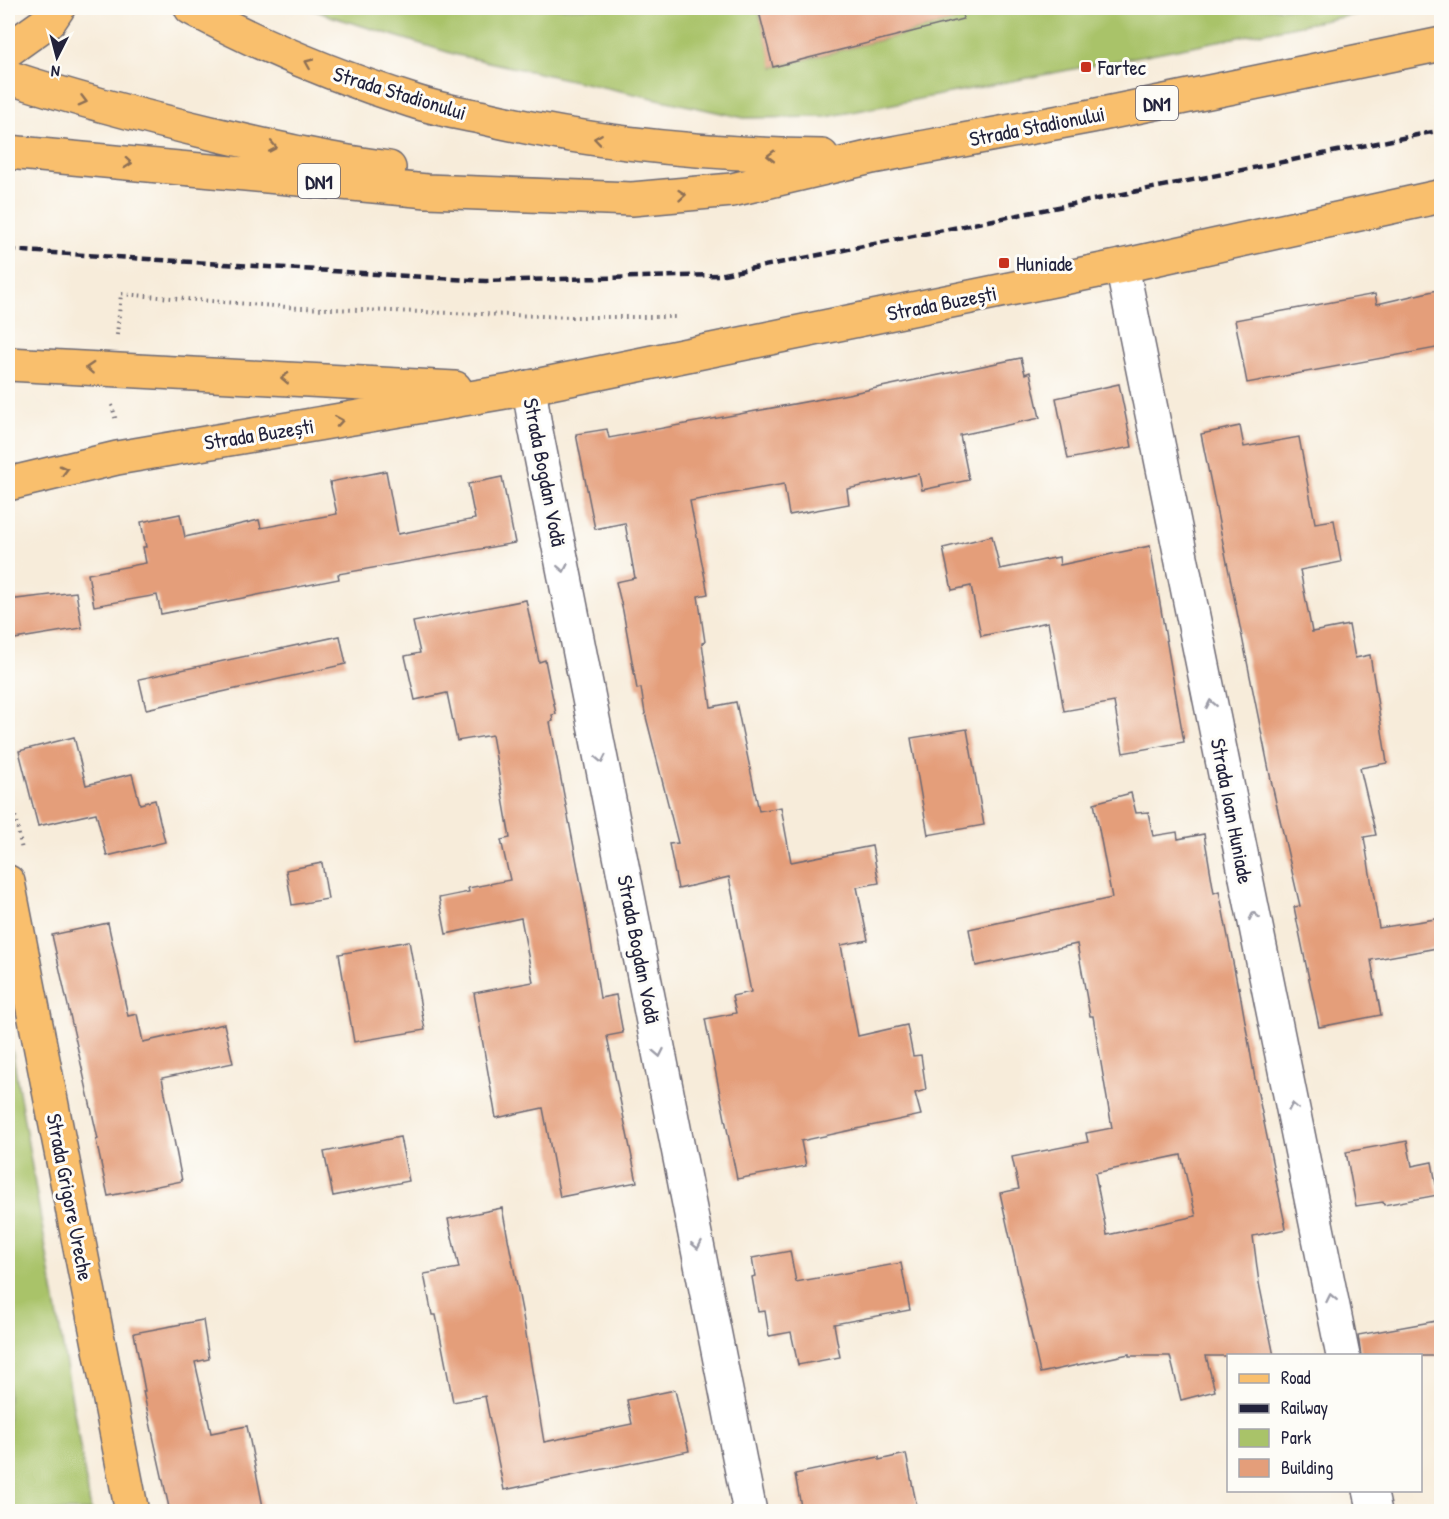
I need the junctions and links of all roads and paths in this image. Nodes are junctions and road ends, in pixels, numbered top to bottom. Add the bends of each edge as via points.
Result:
1 (58, 8) edge
2 (191, 8) edge
3 (1442, 44) edge
4 (8, 50) edge
5 (8, 77) edge
6 (8, 152) edge
7 (872, 157) junction
8 (1442, 196) edge
9 (632, 199) junction
10 (1122, 266) junction
11 (690, 317) dead end
12 (8, 364) edge
13 (114, 369) junction
14 (520, 389) junction
15 (117, 458) junction
16 (8, 484) edge
17 (8, 882) edge
18 (1343, 1354) edge
19 (1371, 1492) edge
20 (132, 1512) edge
21 (750, 1512) edge
22 (1375, 1512) edge

1 - 4 main road via 50,20
7 -> 2 main road, Strada Stadionului / DN1 via 656,148 541,131 414,102 323,69 231,30
3 - 7 main road, Strada Stadionului / DN1
5 -> 9 main road via 65,96 272,147 375,166
6 -> 9 main road, DN1 via 427,191
9 -> 7 main road, Strada Stadionului / DN1 via 732,190
8 - 10 main road, Strada Buzești
10 - 14 main road, Strada Buzești
18 -> 10 street, Strada Ioan Huniade
11 - 13 path via 300,308 121,294
13 -> 12 main road, Strada Buzești
14 -> 13 main road, Strada Buzești
13 - 15 path via 112,407 117,425
15 -> 14 main road, Strada Buzești
14 -> 21 street, Strada Bogdan Vodă via 537,438
16 -> 15 main road, Strada Buzești
17 - 20 main road, Strada Grigore Ureche
19 - 22 street

